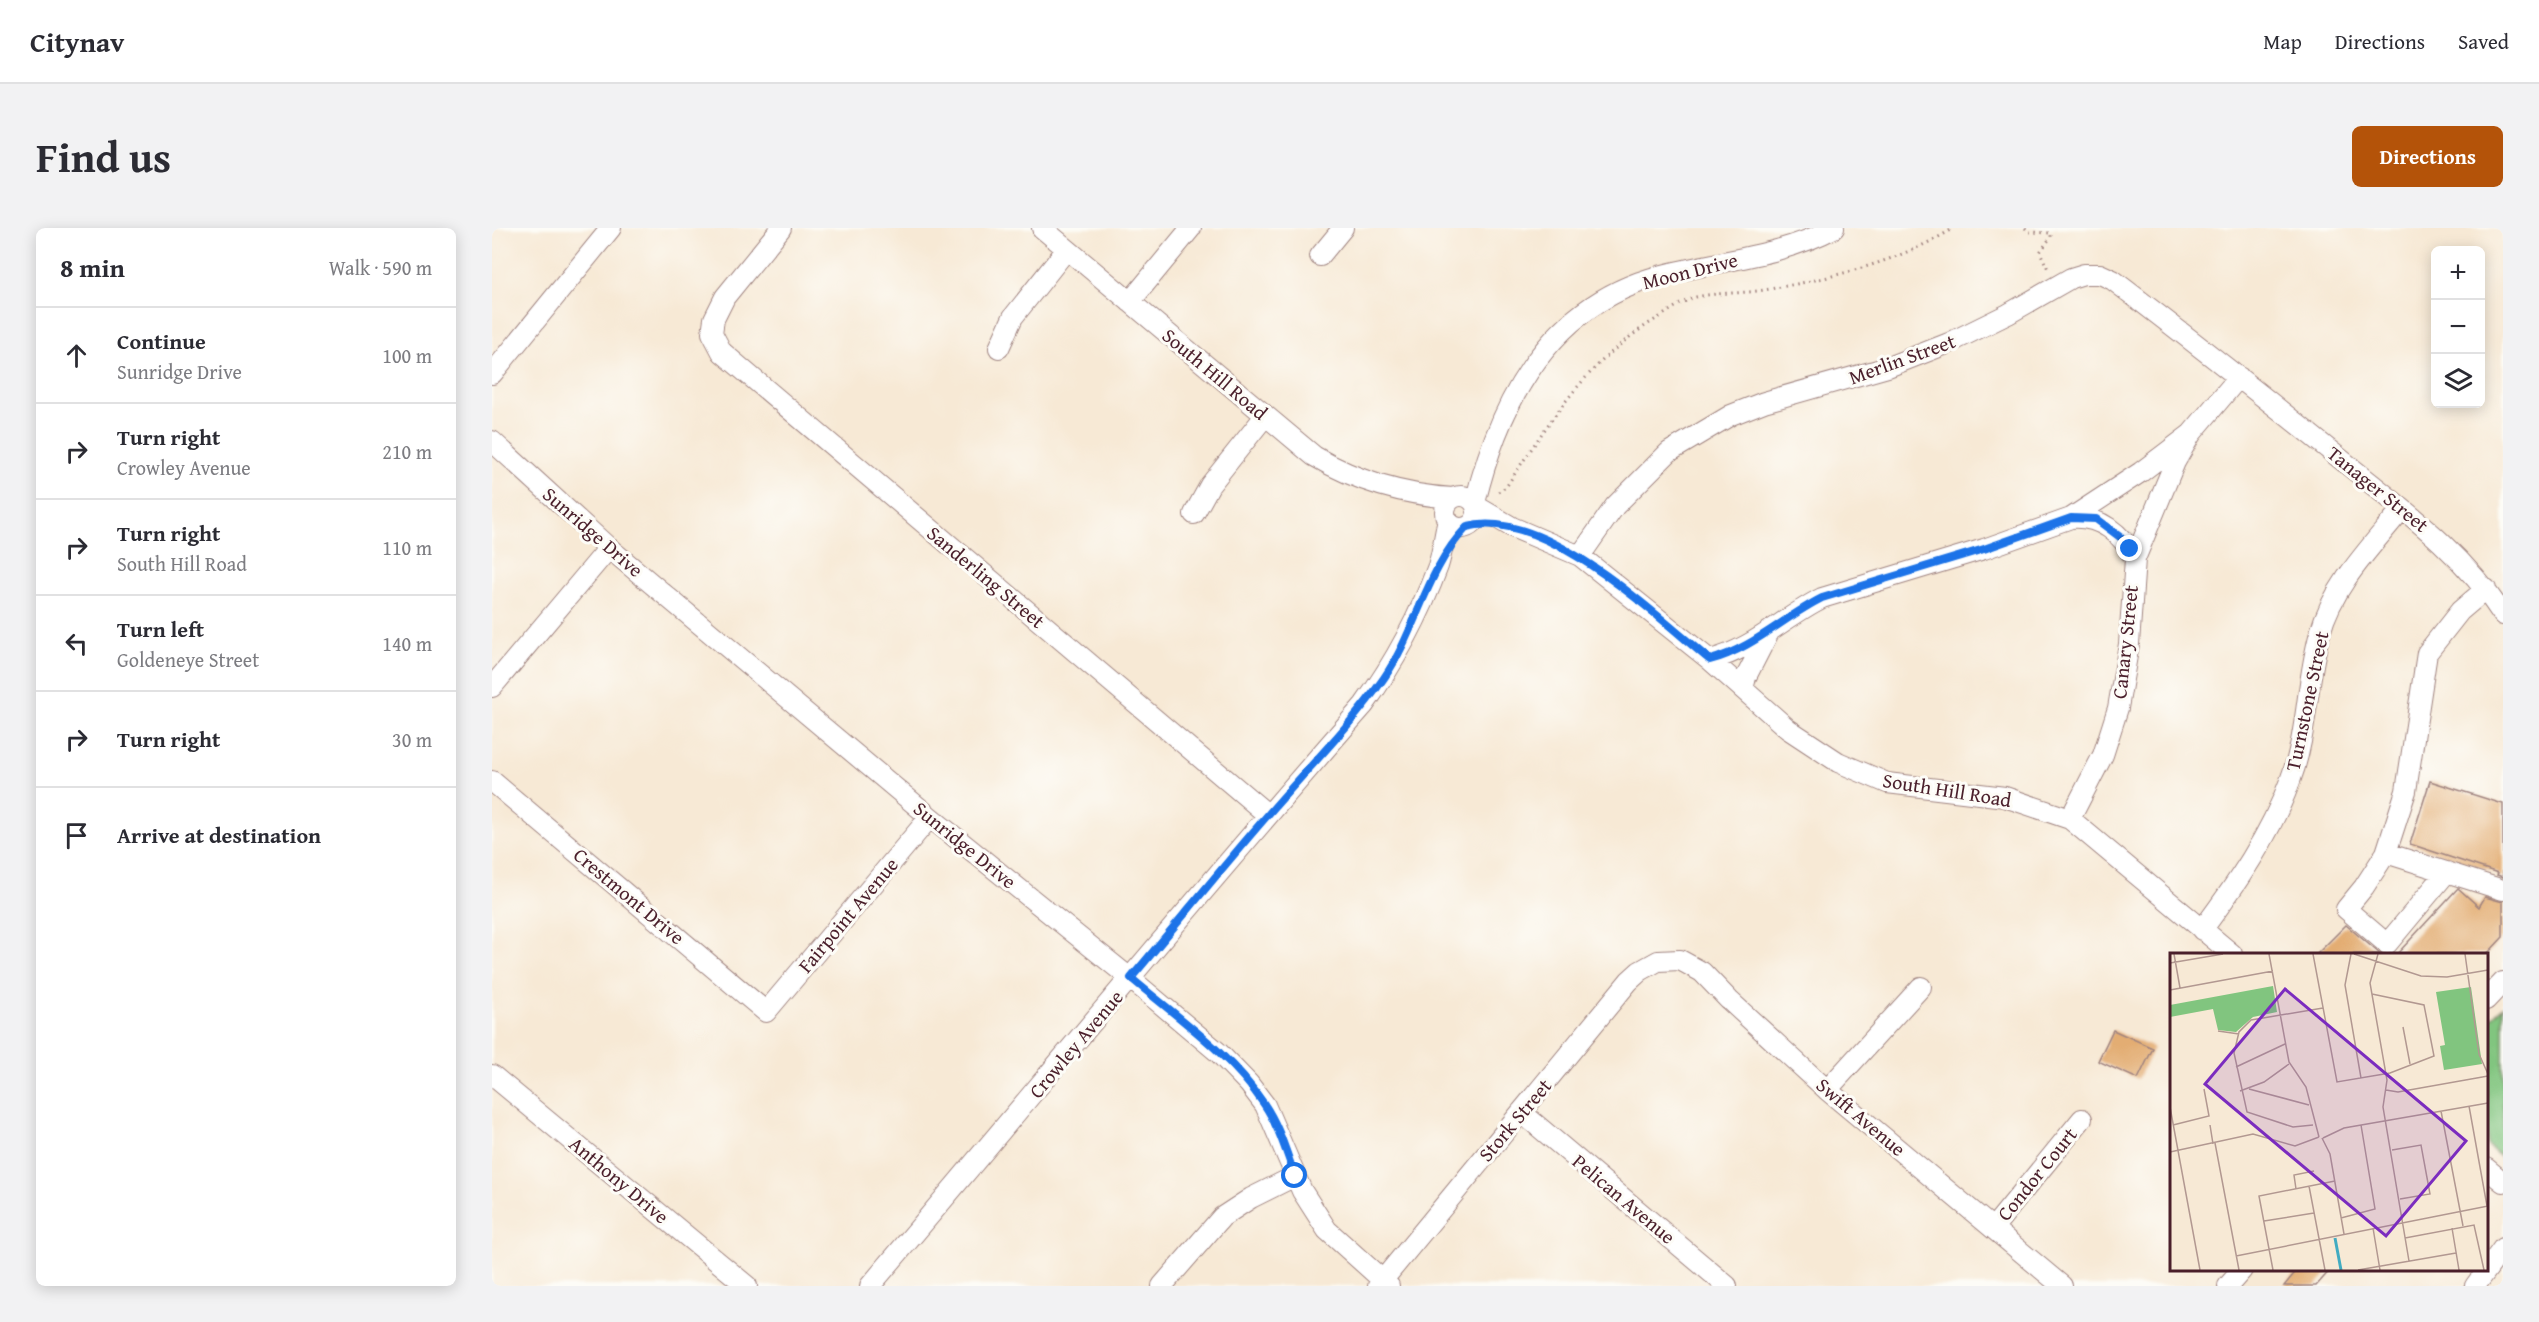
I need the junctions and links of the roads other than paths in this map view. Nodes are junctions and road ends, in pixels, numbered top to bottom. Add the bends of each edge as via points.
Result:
1 (610, 228) edge
2 (781, 228) edge
3 (1042, 228) edge
4 (1191, 228) edge
5 (1343, 228) edge
6 (1834, 228) edge
7 (1067, 249) junction
8 (1320, 256) dead end
9 (1130, 302) junction
10 (999, 348) dead end
11 (492, 374) edge
12 (2239, 377) junction
13 (1266, 416) junction
14 (2191, 434) junction
15 (492, 441) edge
16 (1485, 460) junction
17 (1404, 494) junction
18 (1454, 498) junction
19 (1475, 505) junction
20 (2402, 509) junction
21 (1194, 514) dead end
22 (2071, 518) junction
23 (1447, 519) junction
24 (1468, 526) junction
25 (1512, 527) junction
26 (609, 548) junction
27 (1580, 556) junction
28 (2134, 559) junction
29 (1438, 564) junction
30 (2486, 589) junction
31 (2503, 615) edge
32 (1768, 634) junction
33 (1710, 660) junction
34 (492, 687) edge
35 (1743, 689) junction
36 (492, 781) edge
37 (1268, 815) junction
38 (930, 817) junction
39 (2070, 819) junction
40 (2386, 853) junction
41 (2447, 872) junction
42 (2503, 890) edge
43 (2202, 930) junction
44 (2231, 953) edge
45 (1659, 961) joint
46 (1131, 978) junction
47 (2503, 982) edge
48 (1921, 987) dead end
49 (2488, 999) edge
50 (766, 1012) joint
51 (492, 1075) edge
52 (1827, 1090) junction
53 (1521, 1112) junction
54 (2082, 1119) dead end
55 (2488, 1169) edge
56 (1295, 1176) junction
57 (2503, 1182) edge
58 (1993, 1228) junction
59 (2503, 1248) edge
60 (2488, 1268) edge
61 (2240, 1271) edge
62 (2486, 1271) edge
63 (1383, 1284) edge
64 (747, 1286) edge
65 (870, 1286) edge
66 (1162, 1286) edge
67 (1727, 1286) edge
68 (2062, 1286) edge
69 (2229, 1286) edge
70 (2475, 1286) edge

1 - 11 street
2 - 37 street, Sanderling Street via 725,297 714,319 712,333 716,344 731,362
3 - 7 street, South Hill Road
4 - 9 street
5 - 8 street
6 - 16 street, Moon Drive via 1785,248 1658,276 1603,300 1555,338 1533,364 1503,414
7 - 9 street, South Hill Road
7 - 10 street via 1013,317
9 - 13 street, South Hill Road
12 - 14 street, Canary Street
12 - 20 street, Tanager Street
12 - 27 street, Merlin Street via 2113,280 2100,274 2084,274 1949,343 1888,367 1764,402 1700,432 1669,452 1631,489
13 - 17 street, South Hill Road via 1314,456 1338,470
13 - 21 street via 1210,484
14 - 22 street
14 - 28 street, Canary Street
15 - 26 street, Sunridge Drive
16 - 18 street, Moon Drive
16 - 19 street, Moon Drive
17 - 18 street, South Hill Road
17 - 23 street, South Hill Road
18 - 19 street via 1464,496
18 - 23 street via 1447,505
19 - 24 street via 1477,515
19 - 25 street, South Hill Road
20 - 30 street, Tanager Street via 2465,564
20 - 43 street, Turnstone Street via 2331,603 2320,632 2291,779 2258,851
22 - 28 street via 2096,519 2124,540
22 - 32 street via 1822,598
23 - 24 street via 1456,527
23 - 29 street, Crowley Avenue
24 - 25 street, South Hill Road
24 - 29 street, Crowley Avenue
25 - 27 street, South Hill Road
26 - 34 street
26 - 38 street, Sunridge Drive
27 - 33 street, South Hill Road
28 - 39 street, Canary Street via 2129,644 2118,708 2103,754
29 - 37 street, Crowley Avenue via 1386,675
30 - 31 street, Tanager Street
30 - 40 street via 2460,611 2427,653 2406,791
32 - 33 street
32 - 35 street
33 - 35 street, South Hill Road
35 - 39 street, South Hill Road via 1794,734 1868,776 1907,787 2005,797
36 - 50 street, Crestmont Drive
37 - 46 street, Crowley Avenue
38 - 46 street, Sunridge Drive
38 - 50 street, Fairpoint Avenue
39 - 43 street, South Hill Road
40 - 41 street
40 - 41 street via 2346,909 2387,944
41 - 42 street
43 - 44 street, South Hill Road
45 - 52 street, Swift Avenue via 1680,960 1702,972
45 - 53 street, Stork Street via 1629,981
46 - 56 street, Sunridge Drive via 1219,1053 1249,1084 1275,1124
46 - 65 street, Crowley Avenue
47 - 49 street
48 - 52 street
51 - 64 street, Anthony Drive
52 - 58 street, Swift Avenue
53 - 63 street, Stork Street
53 - 67 street, Pelican Avenue
54 - 58 street, Condor Court
55 - 57 street
56 - 63 street, Sunridge Drive via 1327,1230
56 - 66 street via 1222,1216
58 - 68 street, Swift Avenue
59 - 60 street
61 - 69 street
62 - 70 street

